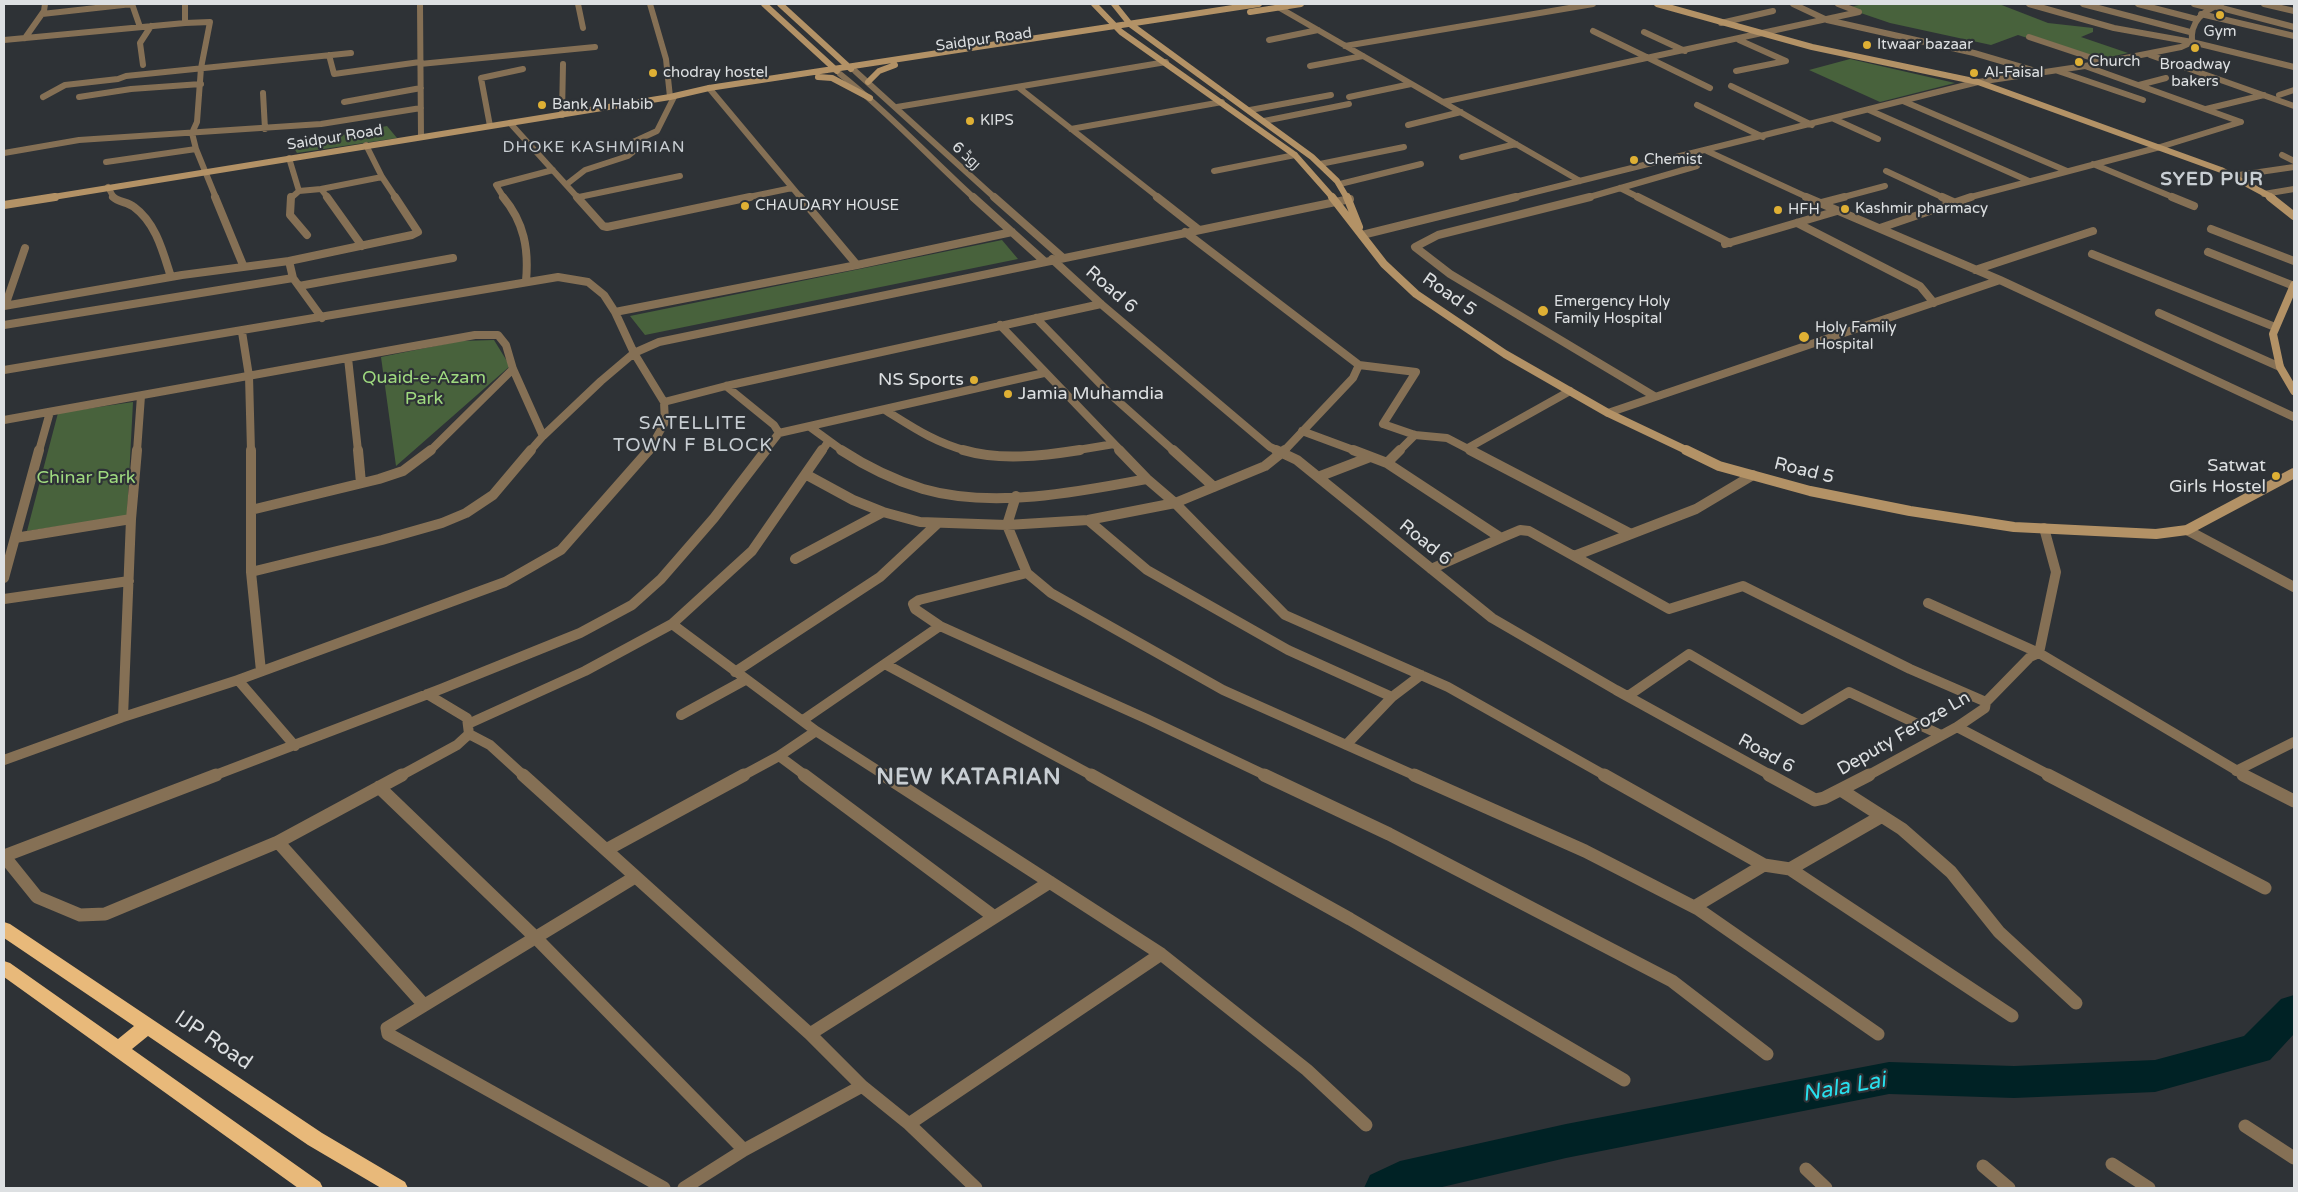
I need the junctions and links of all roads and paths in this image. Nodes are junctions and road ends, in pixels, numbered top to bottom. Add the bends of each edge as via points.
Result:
1 (45, 4) edge
2 (185, 4) edge
3 (420, 4) edge
4 (578, 4) edge
5 (650, 4) edge
6 (764, 4) edge
7 (780, 4) edge
8 (1094, 4) edge
9 (1114, 4) edge
10 (1259, 4) edge
11 (1301, 4) edge
12 (1593, 4) edge
13 (1657, 4) edge
14 (1793, 4) edge
15 (1838, 4) edge
16 (2029, 4) edge
17 (2083, 4) edge
18 (2138, 4) edge
19 (2194, 4) edge
20 (2221, 4) edge
21 (2264, 4) edge
22 (102, 6) edge
23 (1278, 7) junction
24 (2212, 7) junction
25 (1773, 11) dead end
26 (2294, 11) edge
27 (42, 14) junction
28 (2198, 16) junction
29 (1827, 20) junction
30 (1721, 22) junction
31 (185, 23) junction
32 (1130, 24) junction
33 (151, 26) junction
34 (2294, 26) edge
35 (140, 27) junction
36 (1114, 27) junction
37 (582, 28) dead end
38 (1138, 29) junction
39 (1318, 30) junction
40 (1593, 31) dead end
41 (1121, 32) junction
42 (1644, 32) dead end
43 (2190, 32) junction
44 (1762, 35) junction
45 (2294, 36) edge
46 (2029, 37) dead end
47 (25, 38) junction
48 (4, 40) edge
49 (1269, 40) dead end
50 (1739, 40) junction
51 (2192, 42) junction
52 (1345, 46) junction
53 (595, 47) dead end
54 (1685, 51) junction
55 (351, 52) dead end
56 (834, 54) junction
57 (329, 55) junction
58 (2150, 55) junction
59 (1363, 56) junction
60 (1650, 58) junction
61 (825, 60) junction
62 (1166, 62) junction
63 (420, 63) junction
64 (2107, 63) junction
65 (563, 64) dead end
66 (871, 64) junction
67 (143, 65) dead end
68 (895, 65) junction
69 (1310, 66) dead end
70 (2086, 66) junction
71 (848, 67) junction
72 (2294, 67) edge
73 (201, 68) junction
74 (523, 69) dead end
75 (855, 71) junction
76 (1736, 71) dead end
77 (2058, 71) junction
78 (838, 72) junction
79 (2042, 73) junction
80 (800, 74) junction
81 (818, 77) junction
82 (2166, 78) dead end
83 (868, 82) junction
84 (1978, 82) junction
85 (201, 84) junction
86 (1411, 84) junction
87 (1731, 86) dead end
88 (2139, 86) junction
89 (1018, 87) junction
90 (421, 88) junction
91 (1710, 88) dead end
92 (2294, 90) edge
93 (711, 91) junction
94 (263, 93) dead end
95 (2279, 94) dead end
96 (1331, 95) dead end
97 (2264, 95) junction
98 (43, 97) dead end
99 (79, 97) dead end
100 (672, 97) junction
101 (870, 98) junction
102 (2143, 100) dead end
103 (1903, 101) junction
104 (344, 102) dead end
105 (1222, 102) junction
106 (1443, 102) junction
107 (1697, 105) dead end
108 (2294, 106) edge
109 (897, 107) junction
110 (421, 108) junction
111 (2206, 109) junction
112 (1250, 110) junction
113 (1869, 110) junction
114 (1460, 112) junction
115 (562, 114) junction
116 (1834, 119) junction
117 (1264, 121) junction
118 (510, 123) junction
119 (1812, 124) junction
120 (1408, 125) dead end
121 (490, 126) junction
122 (265, 128) junction
123 (1071, 129) junction
124 (192, 133) junction
125 (421, 137) junction
126 (1763, 137) junction
127 (1878, 139) dead end
128 (1516, 144) junction
129 (366, 145) junction
130 (1404, 147) dead end
131 (2160, 147) junction
132 (196, 149) junction
133 (1707, 151) junction
134 (4, 153) edge
135 (945, 154) junction
136 (2282, 154) dead end
137 (1295, 155) junction
138 (929, 156) junction
139 (1462, 157) dead end
140 (289, 158) junction
141 (2294, 161) edge
142 (106, 162) dead end
143 (1320, 164) junction
144 (1421, 164) dead end
145 (2093, 164) junction
146 (1697, 166) dead end
147 (2294, 167) edge
148 (206, 170) junction
149 (553, 170) junction
150 (1886, 171) dead end
151 (2066, 171) junction
152 (1214, 172) dead end
153 (680, 176) dead end
154 (2232, 176) junction
155 (382, 177) junction
156 (1580, 180) junction
157 (2029, 181) junction
158 (567, 184) junction
159 (1340, 184) junction
160 (1885, 186) dead end
161 (108, 188) junction
162 (792, 188) junction
163 (1620, 188) junction
164 (321, 189) junction
165 (2294, 189) edge
166 (299, 191) junction
167 (2264, 194) junction
168 (579, 197) junction
169 (1350, 199) junction
170 (1337, 202) junction
171 (1953, 202) junction
172 (1821, 204) junction
173 (4, 205) edge
174 (2194, 206) dead end
175 (1837, 211) junction
176 (1015, 215) junction
177 (2294, 216) edge
178 (997, 218) junction
179 (1798, 223) junction
180 (1880, 228) junction
181 (2210, 229) dead end
182 (1199, 230) junction
183 (2093, 231) dead end
184 (1012, 232) junction
185 (1185, 232) junction
186 (307, 235) dead end
187 (1362, 235) junction
188 (362, 246) junction
189 (25, 248) dead end
190 (2208, 252) dead end
191 (2092, 254) dead end
192 (1062, 257) junction
193 (453, 258) dead end
194 (1048, 260) junction
195 (289, 261) junction
196 (2294, 261) edge
197 (857, 265) junction
198 (243, 266) junction
199 (1975, 270) junction
200 (171, 277) junction
201 (293, 278) junction
202 (2000, 280) junction
203 (526, 281) junction
204 (299, 286) junction
205 (2294, 286) edge
206 (1934, 303) junction
207 (1101, 304) junction
208 (4, 306) edge
209 (616, 312) junction
210 (2159, 312) dead end
211 (322, 318) junction
212 (1036, 318) junction
213 (4, 325) edge
214 (1000, 325) junction
215 (2276, 327) junction
216 (242, 332) junction
217 (634, 353) junction
218 (348, 358) junction
219 (1359, 365) junction
220 (2280, 367) junction
221 (512, 369) junction
222 (4, 370) edge
223 (1044, 372) junction
224 (249, 376) junction
225 (726, 386) junction
226 (2294, 390) edge
227 (1570, 391) junction
228 (141, 396) junction
229 (1654, 396) junction
230 (664, 402) junction
231 (885, 410) junction
232 (50, 412) junction
233 (1608, 413) junction
234 (2294, 417) edge
235 (4, 420) edge
236 (810, 427) junction
237 (1302, 431) junction
238 (779, 433) junction
239 (1416, 435) junction
240 (543, 436) junction
241 (828, 442) junction
242 (1114, 444) junction
243 (1468, 448) junction
244 (1282, 453) junction
245 (1370, 457) junction
246 (1388, 463) junction
247 (2294, 473) edge
248 (807, 475) junction
249 (1753, 475) junction
250 (1318, 477) junction
251 (1147, 479) junction
252 (361, 483) junction
253 (1214, 487) junction
254 (1016, 496) junction
255 (1175, 503) junction
256 (251, 510) junction
257 (882, 512) junction
258 (131, 519) junction
259 (1088, 520) junction
260 (938, 523) junction
261 (1007, 525) junction
262 (2044, 528) junction
263 (2187, 530) junction
264 (1631, 534) junction
265 (15, 538) junction
266 (1501, 538) junction
267 (1574, 556) junction
268 (794, 559) dead end
269 (1431, 569) junction
270 (251, 572) junction
271 (1028, 573) junction
272 (4, 578) edge
273 (129, 581) junction
274 (2294, 587) edge
275 (4, 599) edge
276 (1928, 603) dead end
277 (672, 624) junction
278 (940, 626) junction
279 (2039, 653) junction
280 (886, 664) junction
281 (262, 671) junction
282 (735, 672) junction
283 (1421, 675) junction
284 (238, 680) junction
285 (745, 680) junction
286 (427, 694) junction
287 (1628, 696) junction
288 (1392, 697) junction
289 (1986, 702) junction
290 (681, 715) dead end
291 (123, 717) junction
292 (803, 720) junction
293 (1957, 727) junction
294 (468, 729) junction
295 (816, 731) junction
296 (1941, 735) junction
297 (2294, 742) edge
298 (1346, 745) junction
299 (295, 746) junction
300 (779, 756) junction
301 (4, 760) edge
302 (2236, 771) junction
303 (379, 787) junction
304 (1842, 790) junction
305 (1815, 800) joint
306 (2294, 801) edge
307 (1882, 816) junction
308 (278, 842) junction
309 (606, 850) junction
310 (4, 856) edge
311 (1764, 865) junction
312 (1790, 869) junction
313 (635, 877) junction
314 (1050, 882) junction
315 (2265, 888) dead end
316 (1694, 907) junction
317 (993, 916) junction
318 (4, 929) edge
319 (536, 938) junction
320 (1161, 954) junction
321 (4, 968) edge
322 (2076, 1003) dead end
323 (424, 1005) junction
324 (2012, 1016) dead end
325 (148, 1026) junction
326 (810, 1034) junction
327 (1878, 1034) dead end
328 (118, 1049) junction
329 (1767, 1054) dead end
330 (1624, 1080) dead end
331 (862, 1086) junction
332 (909, 1124) junction
333 (1366, 1125) dead end
334 (2245, 1126) dead end
335 (744, 1150) junction
336 (2294, 1158) edge
337 (2112, 1164) dead end
338 (1983, 1166) dead end
339 (1806, 1169) dead end
340 (313, 1188) edge
341 (398, 1188) edge
342 (664, 1188) edge
343 (684, 1188) edge
344 (976, 1188) edge
345 (1826, 1188) edge
346 (2009, 1188) edge
347 (2148, 1188) edge

1 - 27 street
2 - 31 street
3 - 63 street
4 - 37 street
5 - 100 street via 666,58
6 - 61 main road
7 - 56 main road
8 - 36 main road, Road 5
9 - 32 main road, Road 5
10 - 32 main road, Saidpur Road
11 - 23 main road, Saidpur Road
12 - 52 street
13 - 30 main road
14 - 29 street
15 - 29 street via 1859,12
16 - 51 street via 2114,28
17 - 43 street
18 - 28 street
19 - 24 street
20 - 24 street
21 - 26 street
22 - 27 street
22 - 35 street via 133,4
23 - 38 main road, Saidpur Road
23 - 39 street
24 - 28 street
24 - 34 street
25 - 30 street
27 - 47 street
28 - 43 street
28 - 45 street
29 - 44 street
29 - 79 street via 1993,58
30 - 44 main road
31 - 33 street
31 - 73 street via 210,22
32 - 36 main road, Saidpur Road
32 - 38 main road, Road 5
33 - 35 street
33 - 67 street via 140,43
35 - 47 street
36 - 41 main road, Road 5
36 - 66 main road, Saidpur Road
38 - 41 main road, Saidpur Road
38 - 112 main road, Road 5
39 - 49 street
39 - 52 street
40 - 60 street
41 - 62 main road, Road 5
41 - 68 main road, Saidpur Road
42 - 54 street
43 - 51 street
44 - 50 street
44 - 84 main road
46 - 64 street
47 - 48 street
50 - 54 street
50 - 76 street via 1786,61
51 - 58 street via 2182,48
51 - 72 street
52 - 59 street
53 - 63 street
54 - 60 street
55 - 57 street
56 - 66 main road
56 - 71 main road
57 - 63 street via 334,74
57 - 73 street
58 - 64 street
58 - 97 street
59 - 69 street
59 - 86 street
60 - 91 street
60 - 106 street
61 - 78 main road
61 - 80 main road
62 - 89 street
62 - 105 main road, Road 5
63 - 90 street
64 - 70 street
65 - 115 street
66 - 71 main road, Saidpur Road
68 - 75 main road, Saidpur Road
68 - 83 main road via 879,71
70 - 77 street
70 - 88 street
71 - 75 main road
71 - 78 main road, Saidpur Road
73 - 85 street
73 - 98 street via 65,85
74 - 121 street via 482,78
75 - 78 main road, Saidpur Road
75 - 83 street, روڈ 6
77 - 79 street
77 - 102 street
78 - 80 main road, Saidpur Road
78 - 81 main road, Saidpur Road
78 - 101 street, روڈ 6
79 - 84 street
80 - 93 main road, Saidpur Road
81 - 93 main road, Saidpur Road
81 - 101 main road via 832,78
82 - 88 street
83 - 109 street, روڈ 6
84 - 103 street
84 - 131 main road
85 - 99 street
85 - 124 street via 197,122
86 - 106 street
86 - 117 street
87 - 119 street
88 - 111 street
89 - 109 street
89 - 123 street
90 - 104 street
90 - 110 street
92 - 95 street
93 - 100 main road, Saidpur Road
93 - 162 street
94 - 122 street
96 - 112 street
97 - 108 street
97 - 111 street
100 - 115 main road, Saidpur Road
100 - 158 street via 656,131 633,142 633,152 626,159 584,170 575,182
101 - 138 street, روڈ 6
103 - 113 street
103 - 151 street
105 - 123 street
105 - 137 main road, Road 5
106 - 114 street
107 - 126 street
109 - 135 street, روڈ 6
110 - 122 street via 321,124
110 - 125 street
111 - 131 street via 2241,122
112 - 117 main road, Road 5
113 - 116 street
113 - 157 street
114 - 120 street
114 - 128 street
115 - 118 main road, Saidpur Road
116 - 119 street
116 - 127 street
117 - 143 main road, Road 5
118 - 121 main road, Saidpur Road
118 - 149 street
119 - 126 street
121 - 125 main road, Saidpur Road
122 - 124 street
123 - 182 street
124 - 132 street
124 - 134 street via 79,140
125 - 129 main road, Saidpur Road
126 - 133 street
128 - 139 street
128 - 156 street
129 - 140 main road, Saidpur Road
129 - 155 street
130 - 143 street
131 - 145 street
131 - 154 main road
132 - 142 street
132 - 148 street
133 - 156 street
133 - 172 street
135 - 138 street
135 - 176 street, روڈ 6
136 - 141 street
137 - 152 street
137 - 170 main road, Road 5
138 - 178 street, روڈ 6
140 - 148 main road, Saidpur Road
140 - 166 street
143 - 159 main road, Road 5
144 - 159 street
145 - 151 street
145 - 174 street
146 - 163 street
147 - 154 street
148 - 161 main road, Saidpur Road
148 - 198 street
149 - 158 street
149 - 203 street via 496,185 526,237 529,258
150 - 171 street
151 - 157 street
153 - 168 street
154 - 167 main road
155 - 164 street
155 - 188 street via 418,232
156 - 187 street
157 - 171 street
158 - 168 street
159 - 169 main road, Road 5
160 - 172 street
161 - 173 main road, Saidpur Road
161 - 200 street via 114,199 132,206 149,223 159,239
162 - 168 street via 611,228 603,226
162 - 197 street
163 - 179 street via 1728,244
163 - 229 street via 1438,236 1415,247 1450,274
164 - 166 street
164 - 188 street
165 - 167 street
166 - 186 street via 292,196 290,215
167 - 177 main road via 2278,201
169 - 170 street
169 - 187 main road, Road 5
170 - 182 street
170 - 187 main road, Road 5
171 - 180 street
172 - 175 street
175 - 179 street
175 - 180 street
176 - 178 street
176 - 192 street, روڈ 6
178 - 184 street, روڈ 6
179 - 206 street via 1920,286
180 - 199 street
181 - 196 street
182 - 185 street
183 - 199 street
184 - 194 street, روڈ 6
184 - 197 street
185 - 192 street
185 - 219 street
187 - 227 main road, Road 5 via 1384,264 1416,294 1505,354
188 - 195 street
189 - 208 street
190 - 205 street
191 - 215 street
192 - 194 street
193 - 204 street
194 - 207 street, Road 6
194 - 217 street via 659,342
195 - 198 street
195 - 201 street
197 - 209 street
198 - 200 street
199 - 202 street
200 - 208 street
201 - 204 street
201 - 213 street
202 - 206 street
202 - 234 street
203 - 209 street via 558,277 588,282 604,295
203 - 211 street
204 - 211 street
205 - 215 main road
206 - 229 street
207 - 212 street
207 - 244 street, Road 6 via 1270,447
209 - 217 street
210 - 220 street
211 - 216 street
212 - 214 street
212 - 253 street via 1110,394
214 - 223 street
214 - 225 street
215 - 220 main road via 2273,334
216 - 222 street
216 - 224 street
217 - 230 street
217 - 240 street
218 - 221 street via 475,335 498,335 506,345
218 - 224 street
218 - 252 street
219 - 237 street via 1353,378
219 - 239 street via 1416,372 1383,424
220 - 226 main road
221 - 240 street
221 - 252 street via 428,453 403,471
223 - 231 street
223 - 242 street
224 - 228 street
224 - 256 street
225 - 230 street
225 - 238 street via 774,425
227 - 233 main road, Road 5
227 - 243 street
228 - 232 street
228 - 258 street
229 - 233 street
230 - 281 street via 666,422 646,456 561,550 505,582
231 - 236 street
231 - 242 street via 924,436 959,450 990,455 1013,457
232 - 235 street
232 - 265 street
233 - 249 main road, Road 5 via 1719,466
236 - 238 street
236 - 241 street
237 - 244 street
237 - 245 street
238 - 286 street via 714,518 660,579 632,605 580,633
239 - 243 street via 1447,438
239 - 246 street
240 - 270 street via 493,495 466,513 382,540
241 - 248 street
241 - 254 street via 898,481 936,491
242 - 251 street
243 - 264 street
244 - 250 street, Road 6
244 - 253 street via 1265,466
245 - 246 street
245 - 250 street
246 - 266 street
247 - 263 main road, Road 5
248 - 257 street
248 - 277 street via 752,551
249 - 262 main road, Road 5 via 1810,491 1910,511 2014,527
249 - 264 street via 1696,509
250 - 269 street, Road 6
251 - 254 street via 1096,490
251 - 255 street
252 - 256 street
253 - 255 street
254 - 261 street
255 - 259 street
255 - 283 street via 1285,615
256 - 270 street
257 - 260 street
257 - 268 street
258 - 265 street
258 - 273 street
259 - 261 street
259 - 288 street via 1146,570 1288,650
260 - 261 street
260 - 282 street via 880,577
261 - 271 street
262 - 263 main road, Road 5 via 2156,534
262 - 279 street via 2056,572
263 - 274 street
264 - 267 street
265 - 272 street
266 - 267 street via 1524,529
266 - 269 street
267 - 289 street via 1669,610 1735,588 1749,588 1910,669
269 - 287 street, Road 6 via 1492,618
270 - 281 street
271 - 278 street via 913,604 915,609
271 - 298 street via 1051,593 1223,690
273 - 275 street
273 - 291 street
276 - 279 street
277 - 282 street
277 - 294 street
278 - 280 street
278 - 329 street via 1389,834 1672,982
279 - 289 street, Deputy Feroze Ln via 2030,657
279 - 302 street
280 - 292 street
280 - 330 street via 1250,862 1480,992
281 - 284 street
282 - 285 street
283 - 288 street
283 - 311 street via 1457,692
284 - 291 street
284 - 299 street
285 - 290 street
285 - 292 street
286 - 294 street via 467,718
286 - 299 street
287 - 296 street via 1689,654 1802,720 1850,692
287 - 305 street, Road 6
288 - 298 street
289 - 293 street, Deputy Feroze Ln via 1984,708
291 - 301 street
292 - 295 street
293 - 296 street, Deputy Feroze Ln
293 - 315 street
294 - 303 street via 457,745
294 - 309 street
295 - 300 street
295 - 314 street
296 - 304 street, Deputy Feroze Ln
297 - 302 street
298 - 316 street via 1585,851
299 - 310 street
300 - 309 street
300 - 317 street
302 - 306 street
303 - 308 street
303 - 319 street
304 - 305 street, Deputy Feroze Ln
304 - 307 street
307 - 312 street
307 - 322 street via 1902,829 1951,872 1999,932
308 - 310 street via 105,914 80,915 37,897
308 - 323 street
309 - 313 street
311 - 312 street
311 - 316 street
312 - 324 street
313 - 319 street
313 - 326 street
314 - 317 street
314 - 320 street
316 - 327 street
317 - 326 street
318 - 325 highway, IJP Road
319 - 323 street
319 - 335 street
320 - 332 street
320 - 333 street via 1307,1070
321 - 328 highway
323 - 342 street via 387,1028 388,1034
325 - 328 highway
325 - 341 highway, IJP Road via 315,1139
326 - 331 street
328 - 340 highway
331 - 332 street
331 - 335 street
332 - 344 street
334 - 336 street
335 - 343 street
337 - 347 street
338 - 346 street
339 - 345 street

